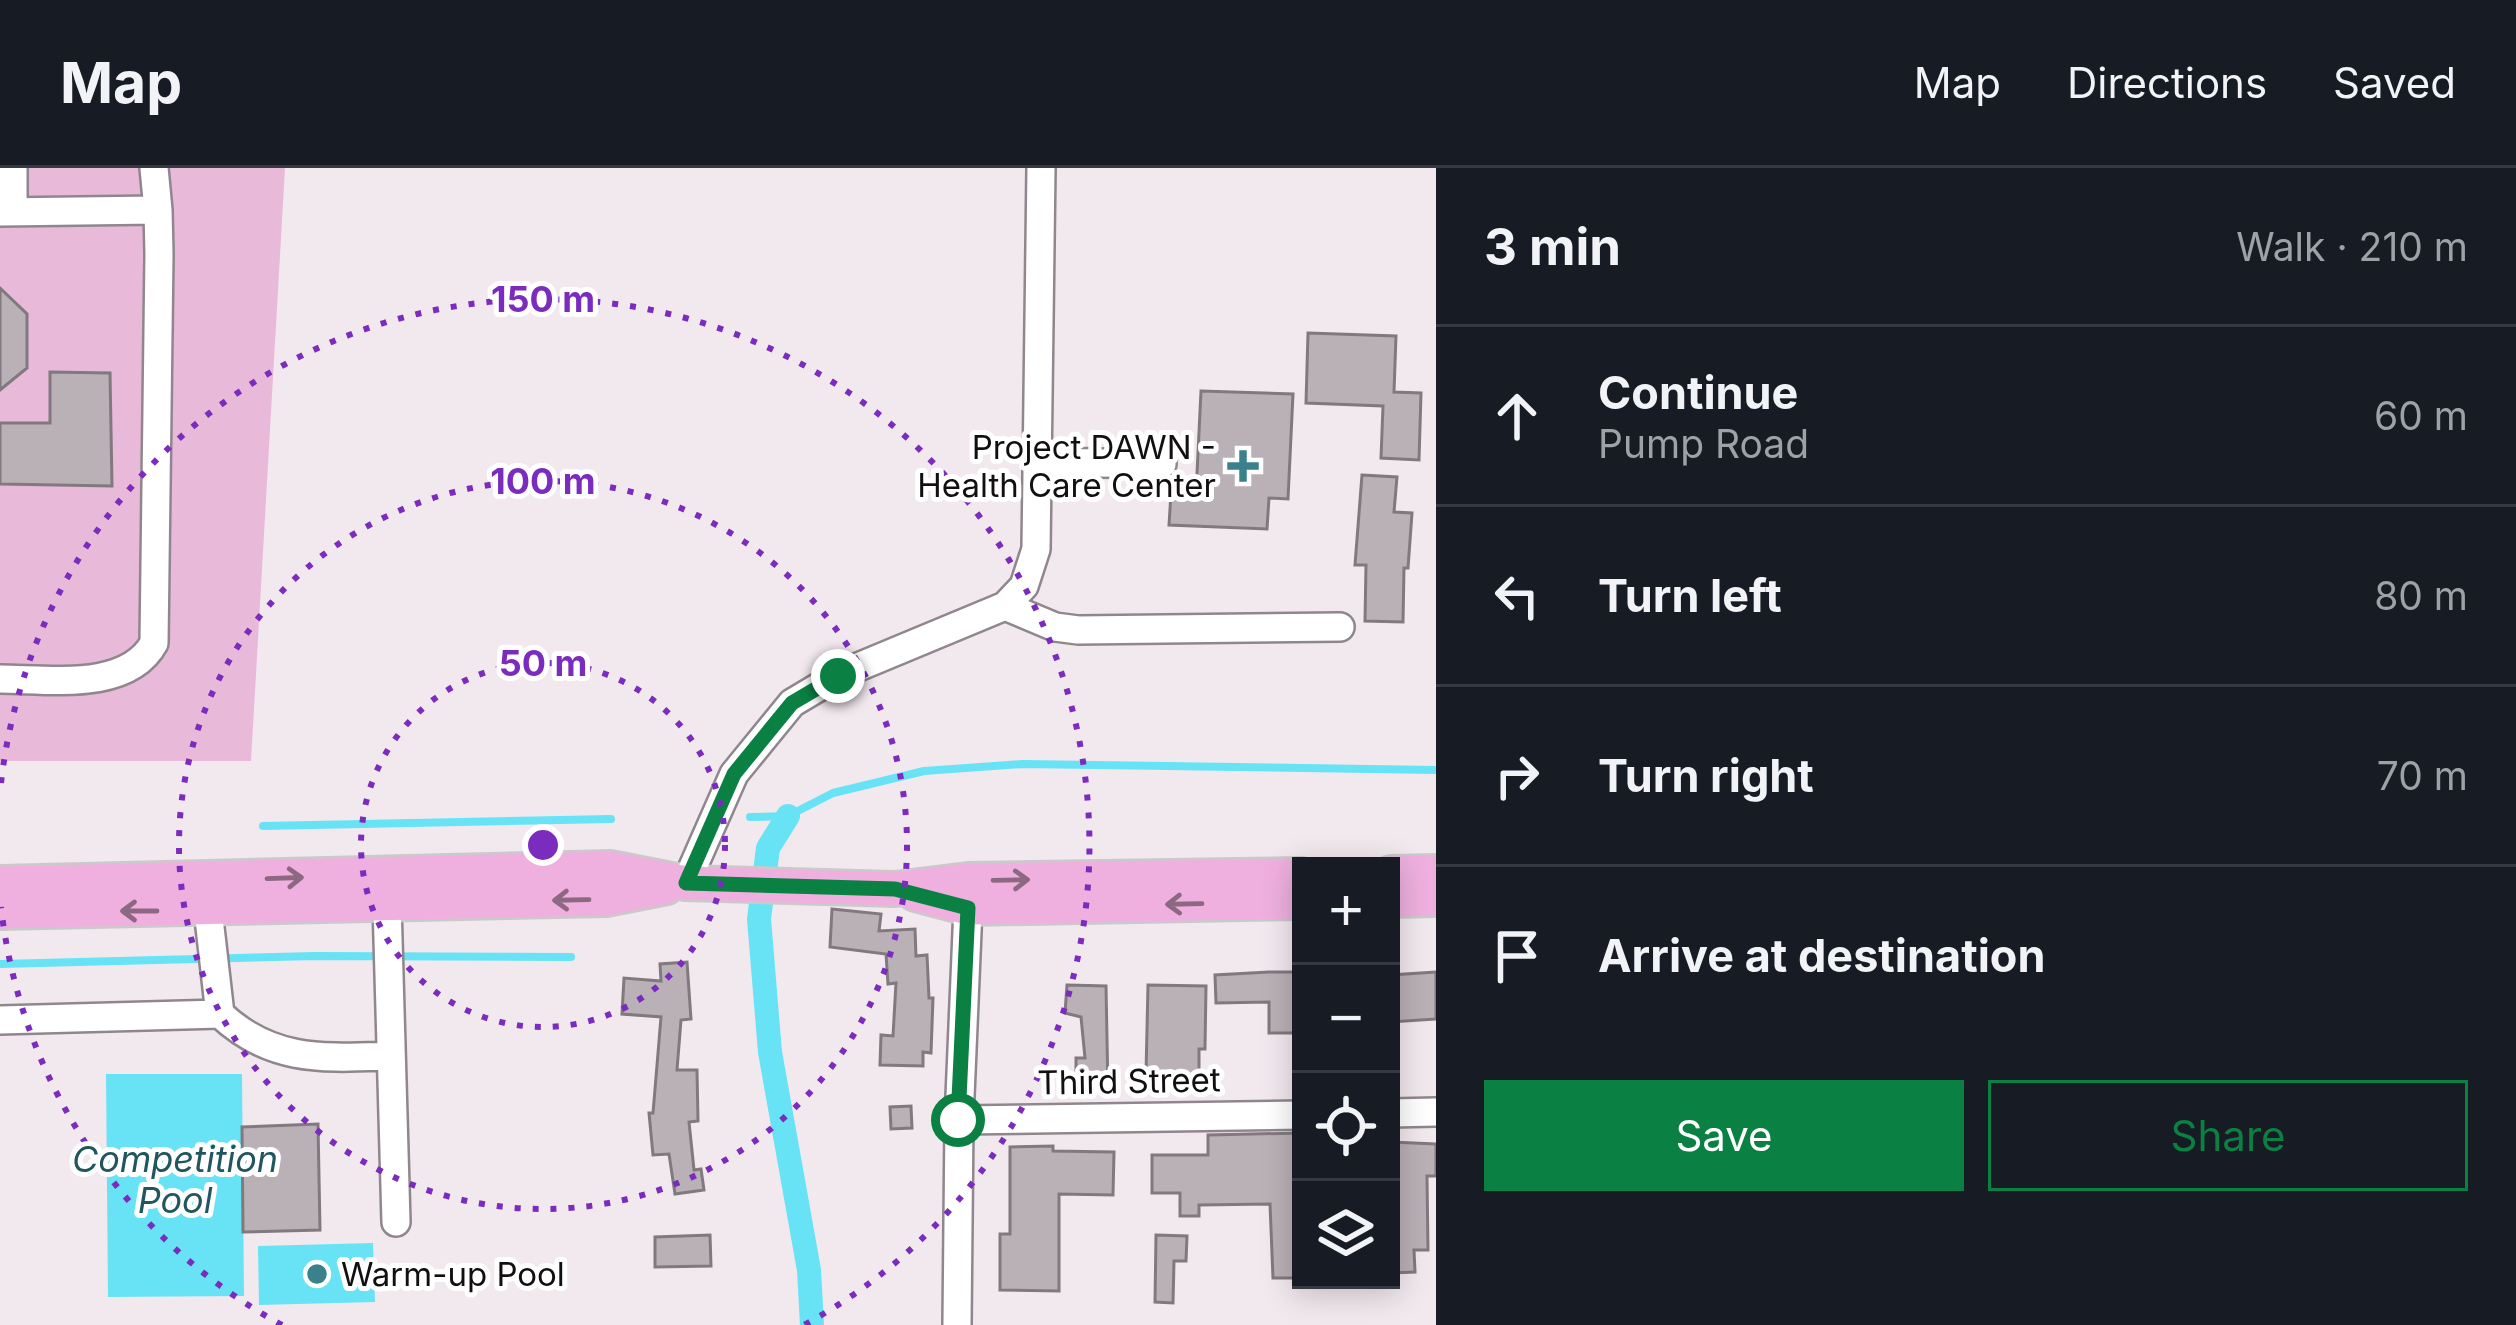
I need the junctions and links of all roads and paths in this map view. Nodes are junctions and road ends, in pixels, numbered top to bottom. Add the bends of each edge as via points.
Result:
1 (13, 168) edge
2 (154, 168) edge
3 (1041, 168) edge
4 (158, 210) junction
5 (7, 212) edge
6 (1038, 462) junction
7 (1162, 464) dead end
8 (1005, 606) junction
9 (1340, 627) dead end
10 (0, 679) edge
11 (1436, 872) edge
12 (1400, 873) edge
13 (1292, 875) edge
14 (0, 883) edge
15 (695, 883) junction
16 (886, 889) junction
17 (1436, 899) edge
18 (1400, 900) edge
19 (1292, 902) edge
20 (968, 908) junction
21 (0, 912) edge
22 (208, 913) junction
23 (388, 914) junction
24 (218, 1002) junction
25 (0, 1020) edge
26 (391, 1056) junction
27 (1436, 1112) edge
28 (1400, 1113) edge
29 (1292, 1114) edge
30 (958, 1120) junction
31 (396, 1222) dead end
32 (957, 1325) edge

1 - 5 street
2 - 4 street
3 - 6 street
4 - 5 street
4 - 10 street via 154,643 130,669 77,680
6 - 7 street
6 - 8 street via 1036,549 1024,586
8 - 9 street via 1078,630
8 - 15 street via 792,703 734,774
11 - 12 main road
16 -> 13 main road via 968,880
14 -> 15 main road via 610,868
15 - 16 main road
15 -> 23 main road via 606,899
16 - 20 main road
17 - 18 main road
19 -> 20 main road
20 - 30 street
22 -> 21 main road
22 - 23 main road
22 - 24 street
23 - 26 street
24 - 25 street
24 - 26 street via 238,1031 278,1049 311,1058
26 - 31 street
27 - 28 street
29 - 30 street, Third Street
30 - 32 street

